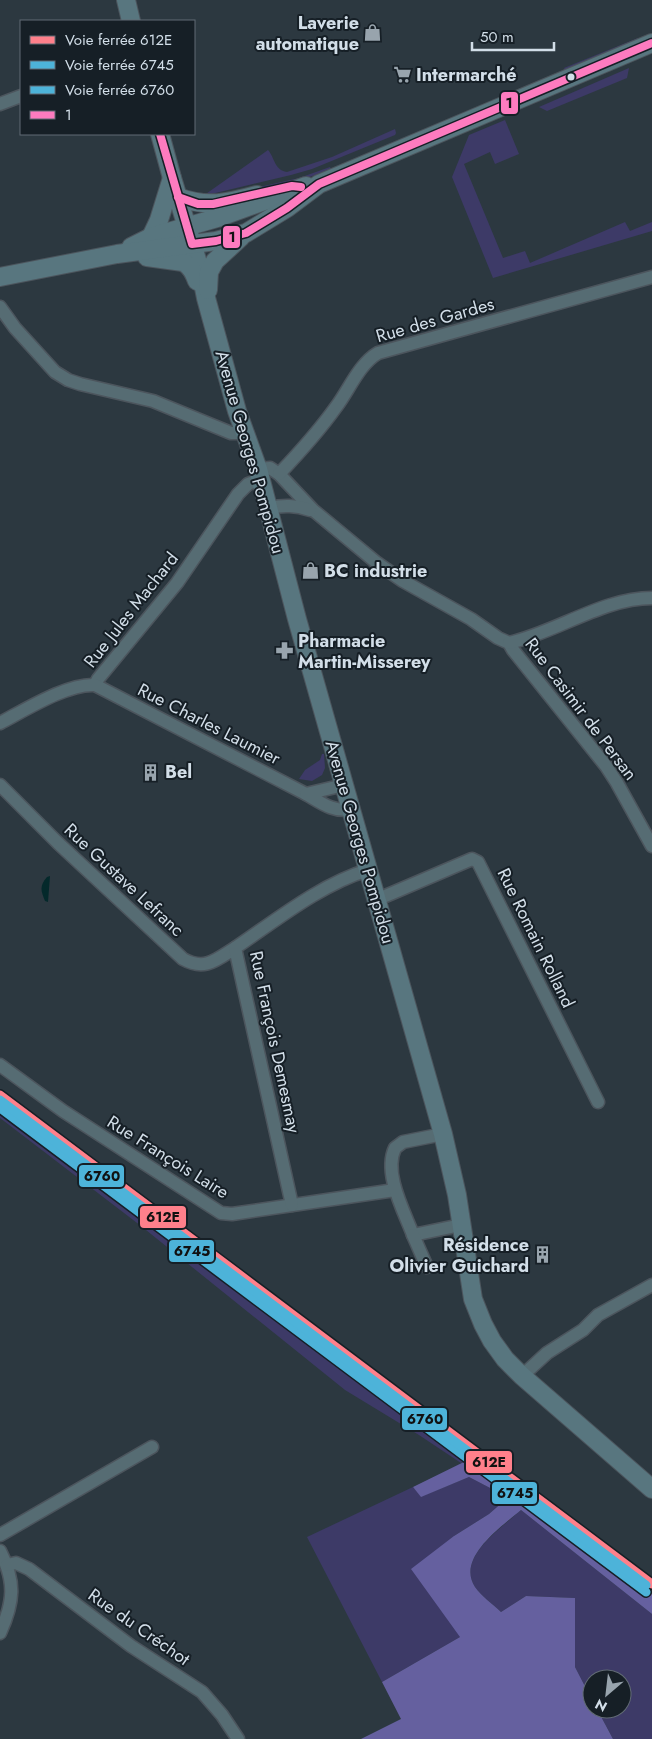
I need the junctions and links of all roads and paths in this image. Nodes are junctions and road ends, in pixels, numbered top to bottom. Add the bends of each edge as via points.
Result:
1 (126, 0) edge
2 (131, 20) edge
3 (652, 43) edge
4 (20, 96) edge
5 (0, 104) edge
6 (160, 135) edge
7 (172, 178) junction
8 (312, 185) junction
9 (178, 197) junction
10 (187, 227) junction
11 (246, 233) junction
12 (151, 237) junction
13 (192, 244) junction
14 (117, 254) junction
15 (0, 277) edge
16 (652, 277) edge
17 (206, 298) junction
18 (0, 307) edge
19 (245, 433) junction
20 (259, 474) junction
21 (279, 474) junction
22 (268, 508) junction
23 (313, 510) junction
24 (652, 598) edge
25 (509, 643) junction
26 (96, 685) junction
27 (0, 723) edge
28 (0, 785) edge
29 (344, 785) junction
30 (306, 794) junction
31 (351, 809) junction
32 (652, 846) edge
33 (368, 870) junction
34 (376, 900) junction
35 (234, 948) junction
36 (0, 1065) edge
37 (598, 1102) dead end
38 (443, 1134) junction
39 (395, 1190) junction
40 (292, 1205) junction
41 (461, 1225) junction
42 (413, 1235) junction
43 (427, 1267) dead end
44 (652, 1285) edge
45 (522, 1376) junction
46 (152, 1448) dead end
47 (652, 1489) edge
48 (0, 1535) edge
49 (0, 1551) edge
50 (7, 1565) junction
51 (0, 1633) edge
52 (238, 1739) edge

1 - 2 main road
3 - 8 main road
4 - 5 street
6 - 7 main road, Avenue Georges Pompidou
7 - 9 main road, Avenue Georges Pompidou
7 - 12 main road
8 - 9 main road via 292,186 213,204 198,204
8 - 10 main road
8 - 11 main road via 287,208
8 - 13 main road via 248,219 199,237
9 - 10 main road, Avenue Georges Pompidou
10 - 12 main road
10 - 13 main road, Avenue Georges Pompidou
11 - 13 main road via 216,242
11 - 17 main road via 215,261 209,272
12 - 14 main road
13 - 14 main road
13 - 17 main road, Avenue Georges Pompidou
14 - 15 main road
14 - 17 main road via 183,262 194,272
16 - 21 street, Rue des Gardes via 378,353 368,361 336,407
17 - 19 main road, Avenue Georges Pompidou
18 - 19 street via 55,372 68,380 139,397 231,433
19 - 20 main road, Avenue Georges Pompidou
20 - 21 street via 270,468
20 - 22 main road, Avenue Georges Pompidou
20 - 26 street, Rue Jules Machard via 238,494 177,583
21 - 23 street, Rue Casimir de Persan
22 - 23 street, Rue Casimir de Persan via 296,505
22 - 29 main road, Avenue Georges Pompidou
23 - 25 street, Rue Casimir de Persan via 390,572
24 - 25 street via 618,603
25 - 32 street, Rue Casimir de Persan via 606,766
26 - 27 street, Rue Jules Machard via 69,688
26 - 30 street, Rue Charles Laumier
28 - 35 street, Rue Gustave Lefranc via 183,959 203,965
29 - 30 street
29 - 31 main road, Avenue Georges Pompidou
30 - 31 street, Rue Charles Laumier via 336,810
31 - 33 main road, Avenue Georges Pompidou
33 - 34 main road, Avenue Georges Pompidou
33 - 35 street, Rue François Demesmay via 310,897
34 - 37 street, Rue Romain Rolland via 472,860 478,862
34 - 38 main road, Avenue Georges Pompidou
35 - 40 street, Rue François Demesmay
36 - 40 street, Rue François Laire via 63,1112 221,1213
38 - 39 street via 404,1142 395,1148 391,1160
38 - 41 main road, Avenue Georges Pompidou
39 - 40 street, Rue François Laire
39 - 42 street
41 - 42 street
41 - 45 main road, Avenue Georges Pompidou via 469,1283 478,1312 497,1349
42 - 43 street
44 - 45 street via 598,1315
45 - 47 main road, Avenue Georges Pompidou
46 - 48 street
49 - 50 street
50 - 51 street via 12,1597
50 - 52 street, Rue du Créchot via 16,1563 29,1569 131,1646 202,1692

